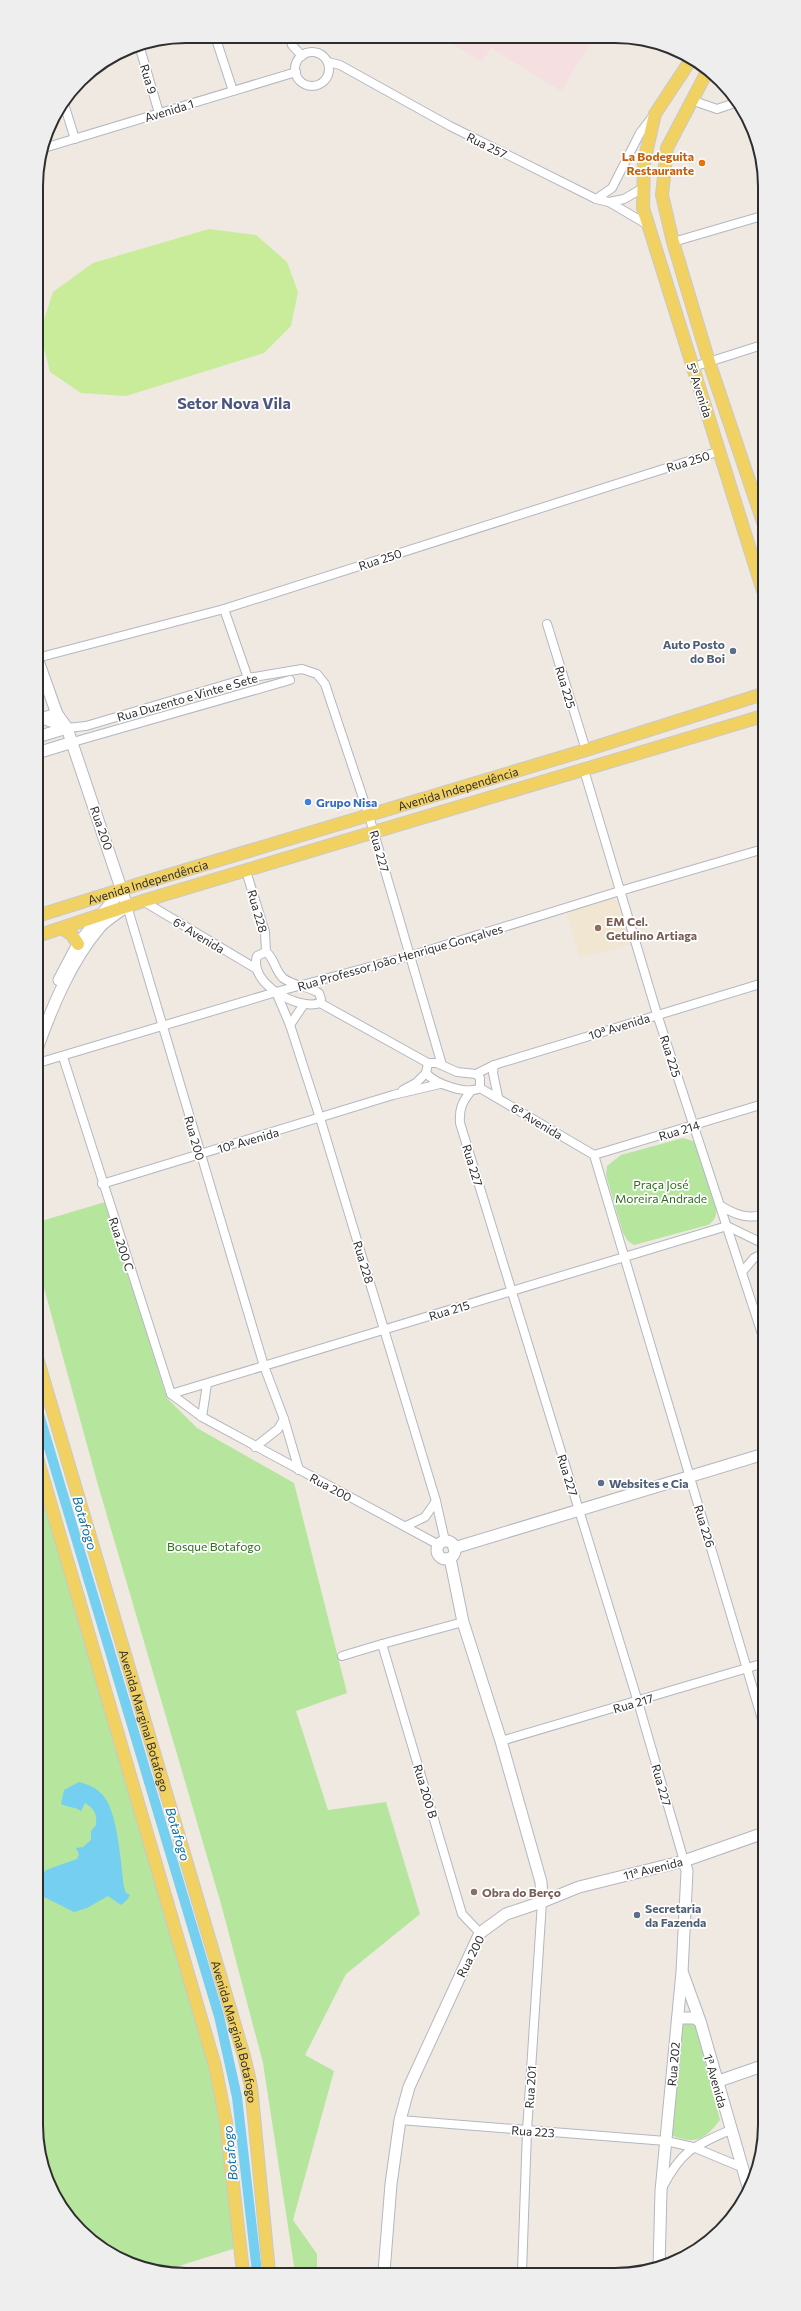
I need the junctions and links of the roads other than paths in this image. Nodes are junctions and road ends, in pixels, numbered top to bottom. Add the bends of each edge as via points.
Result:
1 (217, 43) edge
2 (292, 43) edge
3 (141, 51) edge
4 (302, 56) junction
5 (328, 62) junction
6 (688, 63) edge
7 (296, 72) junction
8 (705, 75) edge
9 (233, 91) junction
10 (691, 100) junction
11 (732, 104) edge
12 (66, 109) edge
13 (159, 112) junction
14 (655, 114) junction
15 (75, 139) junction
16 (49, 147) edge
17 (664, 171) junction
18 (643, 188) junction
19 (596, 199) junction
20 (609, 202) junction
21 (758, 217) edge
22 (648, 225) junction
23 (673, 242) junction
24 (758, 346) edge
25 (709, 362) junction
26 (693, 367) junction
27 (720, 451) junction
28 (758, 507) edge
29 (758, 576) edge
30 (224, 608) junction
31 (547, 624) dead end
32 (43, 656) edge
33 (43, 675) edge
34 (248, 678) junction
35 (290, 680) dead end
36 (325, 684) joint
37 (758, 696) edge
38 (57, 714) junction
39 (43, 718) edge
40 (758, 718) edge
41 (43, 720) edge
42 (67, 728) junction
43 (43, 735) edge
44 (73, 742) junction
45 (586, 750) junction
46 (43, 751) edge
47 (584, 770) junction
48 (369, 816) junction
49 (375, 833) junction
50 (758, 850) edge
51 (246, 871) junction
52 (122, 889) junction
53 (620, 890) junction
54 (143, 901) junction
55 (126, 906) junction
56 (43, 914) edge
57 (104, 914) junction
58 (62, 928) junction
59 (43, 934) edge
60 (78, 944) junction
61 (266, 952) junction
62 (410, 956) junction
63 (255, 968) junction
64 (758, 984) edge
65 (300, 986) junction
66 (276, 992) junction
67 (320, 1003) junction
68 (304, 1004) junction
69 (657, 1014) junction
70 (43, 1015) edge
71 (290, 1025) junction
72 (162, 1026) junction
73 (43, 1036) edge
74 (63, 1056) junction
75 (43, 1062) edge
76 (428, 1063) junction
77 (442, 1065) junction
78 (494, 1065) junction
79 (426, 1073) junction
80 (476, 1074) junction
81 (440, 1084) junction
82 (480, 1088) junction
83 (471, 1091) junction
84 (393, 1095) junction
85 (498, 1097) junction
86 (758, 1106) edge
87 (320, 1118) junction
88 (693, 1126) junction
89 (681, 1130) junction
90 (699, 1140) junction
91 (200, 1154) junction
92 (594, 1155) junction
93 (102, 1184) junction
94 (721, 1206) junction
95 (758, 1216) edge
96 (727, 1226) junction
97 (758, 1241) edge
98 (619, 1243) junction
99 (636, 1254) junction
100 (758, 1256) edge
101 (624, 1258) junction
102 (742, 1272) junction
103 (512, 1292) junction
104 (758, 1321) edge
105 (385, 1330) junction
106 (264, 1366) junction
107 (43, 1378) edge
108 (207, 1384) junction
109 (171, 1394) junction
110 (202, 1417) junction
111 (284, 1419) junction
112 (255, 1447) junction
113 (758, 1456) edge
114 (299, 1470) junction
115 (690, 1476) junction
116 (43, 1478) edge
117 (436, 1500) junction
118 (578, 1510) junction
119 (406, 1526) junction
120 (447, 1548) junction
121 (463, 1622) junction
122 (382, 1644) junction
123 (342, 1656) dead end
124 (758, 1665) edge
125 (748, 1668) junction
126 (638, 1702) junction
127 (758, 1704) edge
128 (501, 1741) junction
129 (758, 1835) edge
130 (684, 1861) junction
131 (542, 1902) junction
132 (480, 1933) junction
133 (682, 1972) junction
134 (678, 2018) junction
135 (700, 2021) junction
136 (758, 2067) edge
137 (716, 2082) junction
138 (400, 2120) junction
139 (730, 2130) junction
140 (527, 2131) junction
141 (666, 2141) junction
142 (693, 2147) junction
143 (741, 2167) junction
144 (746, 2182) edge
145 (661, 2191) junction
146 (659, 2261) edge
147 (243, 2268) edge
148 (270, 2268) edge
149 (384, 2268) edge
150 (522, 2268) edge

1 - 9 street
2 - 4 street
3 - 13 street, Rua 9
4 - 5 street via 316,53
4 - 7 street via 296,65
5 - 7 street via 327,78 315,86 301,82
5 - 19 street, Rua 257 via 340,65 450,126
6 - 14 main road
7 - 9 street, Avenida 1
8 - 10 main road, 5ª Avenida
9 - 13 street, Avenida 1
10 - 11 street via 717,108
10 - 17 main road, 5ª Avenida via 668,148
12 - 15 street
13 - 15 street, Avenida 1
14 - 18 main road, 5ª Avenida via 644,162
14 - 19 street via 640,133 626,165 612,188
15 - 16 street, Avenida 1
17 - 18 main road
17 - 23 main road, 5ª Avenida via 662,195
18 - 20 street via 624,199
18 - 22 main road, 5ª Avenida via 643,208
19 - 20 street, Rua 257
20 - 22 street, Rua 257
21 - 23 street
22 - 26 main road, 5ª Avenida
23 - 25 main road, 5ª Avenida
24 - 25 street
25 - 26 street
25 - 28 main road, 5ª Avenida
26 - 27 main road, 5ª Avenida
27 - 29 main road, 5ª Avenida
27 - 30 street, Rua 250
30 - 32 street, Rua 250
30 - 34 street
31 - 45 street, Rua 225
33 - 38 street, Rua 200
34 - 36 street, Rua Duzento e Vinte e Sete via 302,669 317,674
34 - 42 street, Rua Duzento e Vinte e Sete via 86,726
35 - 44 street, Rua Duzento e Vinte e Sete
36 - 48 street, Rua 227
37 - 45 main road, Avenida Independência
38 - 39 street
38 - 42 street, Rua 200
40 - 47 main road, Avenida Independência
41 - 42 street
42 - 43 street
42 - 44 street, Rua 200
44 - 46 street
44 - 52 street, Rua 200
45 - 48 main road, Avenida Independência
47 - 49 main road, Avenida Independência
47 - 53 street, Rua 225
48 - 49 street, Rua 227
48 - 52 main road, Avenida Independência
49 - 51 main road, Avenida Independência
49 - 62 street, Rua 227
50 - 53 street, Rua Professor João Henrique Gonçalves
51 - 54 main road, Avenida Independência
51 - 61 street, Rua 228 via 265,932
52 - 55 street, Rua 200
52 - 56 main road, Avenida Independência
52 - 57 street
53 - 62 street, Rua Professor João Henrique Gonçalves
53 - 69 street, Rua 225
54 - 55 main road, Avenida Independência
54 - 63 street, 6ª Avenida
55 - 57 main road, Avenida Independência
55 - 72 street, Rua 200
55 - 73 street via 101,926 88,944 58,996
57 - 58 main road, Avenida Independência
57 - 60 street
58 - 59 main road, Avenida Independência
58 - 60 main road via 72,935
60 - 70 street
61 - 63 street via 257,956
61 - 65 street via 281,976
62 - 65 street, Rua Professor João Henrique Gonçalves
62 - 77 street, Rua 227
63 - 66 street, 6ª Avenida via 260,977
64 - 69 street, 10ª Avenida
65 - 66 street, Rua Professor João Henrique Gonçalves
65 - 67 street via 318,993 322,999
66 - 68 street, 6ª Avenida
66 - 71 street, Rua 228
66 - 72 street, Rua Professor João Henrique Gonçalves
67 - 68 street, 6ª Avenida
67 - 76 street
68 - 71 street
69 - 78 street, 10ª Avenida
69 - 88 street, Rua 225
71 - 87 street, Rua 228
72 - 74 street, Rua Professor João Henrique Gonçalves
72 - 91 street, Rua 200
74 - 75 street, Rua Professor João Henrique Gonçalves
74 - 93 street, Rua 200 C
76 - 77 street
76 - 79 street
77 - 80 street via 457,1072
78 - 80 street, 10ª Avenida
78 - 85 street
79 - 81 street
79 - 84 street, 10ª Avenida via 416,1083
80 - 82 street via 480,1078
81 - 83 street
81 - 84 street, 10ª Avenida
82 - 83 street
82 - 85 street, 6ª Avenida
83 - 103 street, Rua 227 via 462,1102 459,1111 460,1123
84 - 87 street, 10ª Avenida
85 - 92 street, 6ª Avenida
86 - 88 street, Rua 214
87 - 91 street, 10ª Avenida
87 - 105 street, Rua 228
88 - 89 street, Rua 214
88 - 90 street, Rua 225
89 - 90 street
89 - 92 street, Rua 214
90 - 94 street, Rua 225
91 - 93 street, 10ª Avenida
91 - 106 street, Rua 200
92 - 98 street, Rua 226
93 - 109 street, Rua 200 C
94 - 95 street via 742,1216
94 - 96 street, Rua 225
96 - 97 street
96 - 99 street, Rua 215
96 - 102 street, Rua 225
98 - 99 street
98 - 101 street, Rua 226
99 - 101 street, Rua 215
100 - 102 street
101 - 103 street, Rua 215
101 - 115 street, Rua 226
102 - 104 street, Rua 225
103 - 105 street, Rua 215
103 - 118 street, Rua 227
105 - 106 street, Rua 215
105 - 117 street, Rua 228
106 - 108 street, Rua 215
106 - 111 street, Rua 200
107 - 148 main road, Avenida Marginal Botafogo via 244,2056 251,2086
108 - 109 street, Rua 215
108 - 110 street
109 - 110 street
110 - 112 street
111 - 112 street via 278,1430
111 - 114 street, Rua 200
112 - 114 street
113 - 115 street
114 - 119 street, Rua 200
115 - 118 street
115 - 125 street, Rua 226
116 - 147 main road via 215,2066 226,2122
117 - 119 street via 425,1517
117 - 120 street, Rua 228
118 - 120 street
118 - 126 street, Rua 227
119 - 120 street, Rua 200
120 - 121 street
121 - 122 street
121 - 128 street
122 - 123 street
122 - 132 street, Rua 200 B via 462,1914
124 - 125 street, Rua 217
125 - 126 street, Rua 217
125 - 127 street, Rua 226
126 - 128 street, Rua 217
126 - 130 street, Rua 227
128 - 131 street via 541,1882
129 - 130 street, 11ª Avenida
130 - 131 street, 11ª Avenida via 579,1887
130 - 133 street, Rua 202 via 687,1871
131 - 132 street, Rua 200 via 506,1914
131 - 140 street, Rua 201
132 - 138 street, Rua 200 via 408,2088
133 - 134 street, Rua 202
133 - 135 street, 1ª Avenida
134 - 135 street via 694,2018
134 - 141 street, Rua 202
135 - 137 street, 1ª Avenida
136 - 137 street
137 - 139 street, 1ª Avenida
138 - 140 street, Rua 223
138 - 149 street, Rua 200 via 391,2184
139 - 142 street
139 - 143 street, 1ª Avenida
140 - 141 street, Rua 223
140 - 150 street, Rua 201
141 - 142 street, Rua 223
141 - 145 street, Rua 202
142 - 143 street, Rua 223
142 - 145 street via 675,2165
143 - 144 street, 1ª Avenida
145 - 146 street, Rua 202

